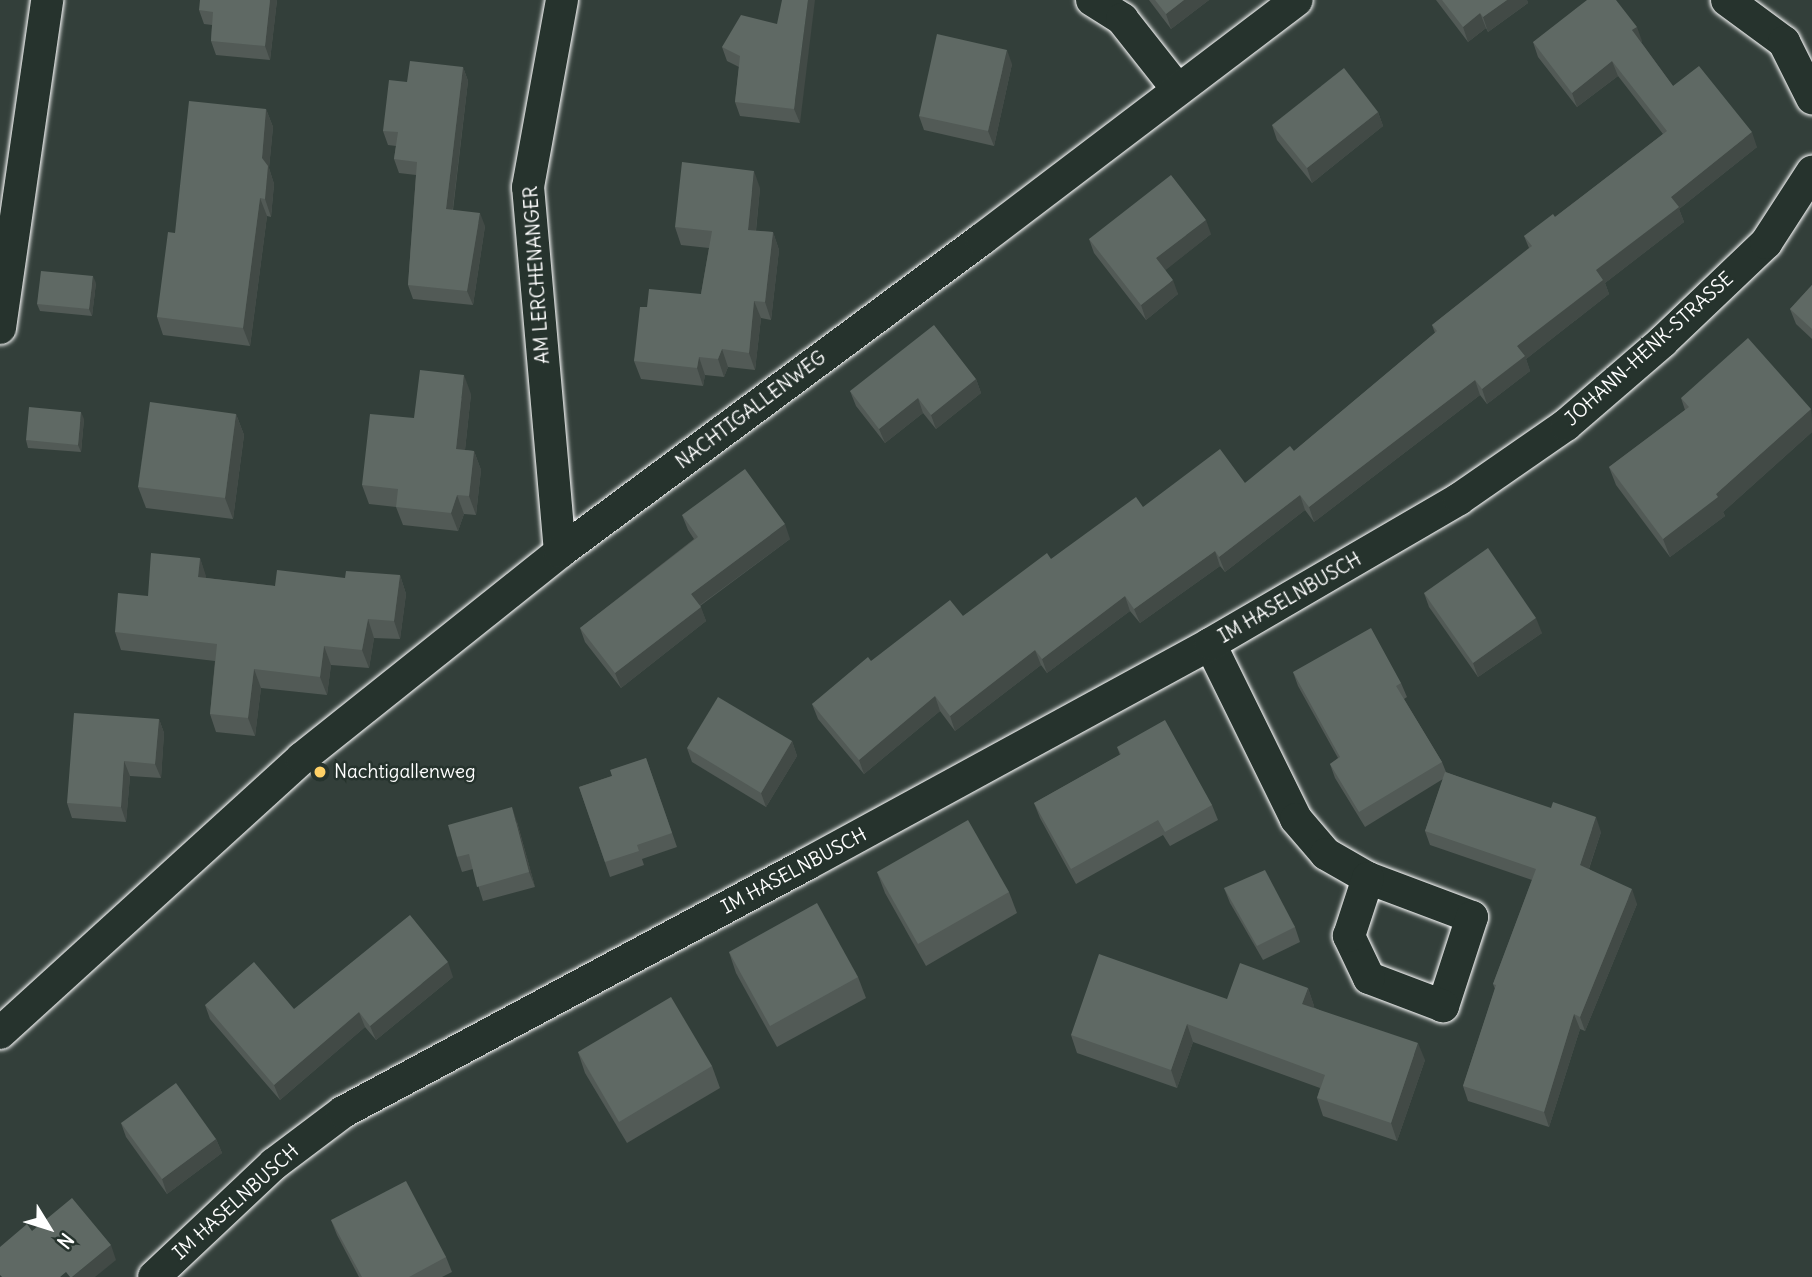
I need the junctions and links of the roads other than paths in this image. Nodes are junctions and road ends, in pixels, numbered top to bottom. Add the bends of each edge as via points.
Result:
1 (47, 0) edge
2 (562, 0) edge
3 (1092, 0) edge
4 (1297, 0) edge
5 (1727, 0) edge
6 (1178, 90) junction
7 (1812, 98) edge
8 (1812, 172) edge
9 (0, 328) edge
10 (1459, 499) joint
11 (559, 552) junction
12 (1210, 644) junction
13 (1368, 878) dead end
14 (0, 1033) edge
15 (154, 1277) edge

1 - 9 street
2 - 11 street, AM LERCHENANGER via 528,187
3 - 6 street via 1122,19
4 - 6 street, NACHTIGALLENWEG
5 - 7 street via 1784,42
6 - 11 street, NACHTIGALLENWEG
8 - 10 street, JOHANN-HENK-STRASSE via 1766,243 1662,342 1566,425
10 - 12 street, IM HASELNBUSCH
11 - 14 street, NACHTIGALLENWEG via 302,758
12 - 13 street via 1296,819 1326,854
12 - 15 street, IM HASELNBUSCH via 343,1112 274,1164

